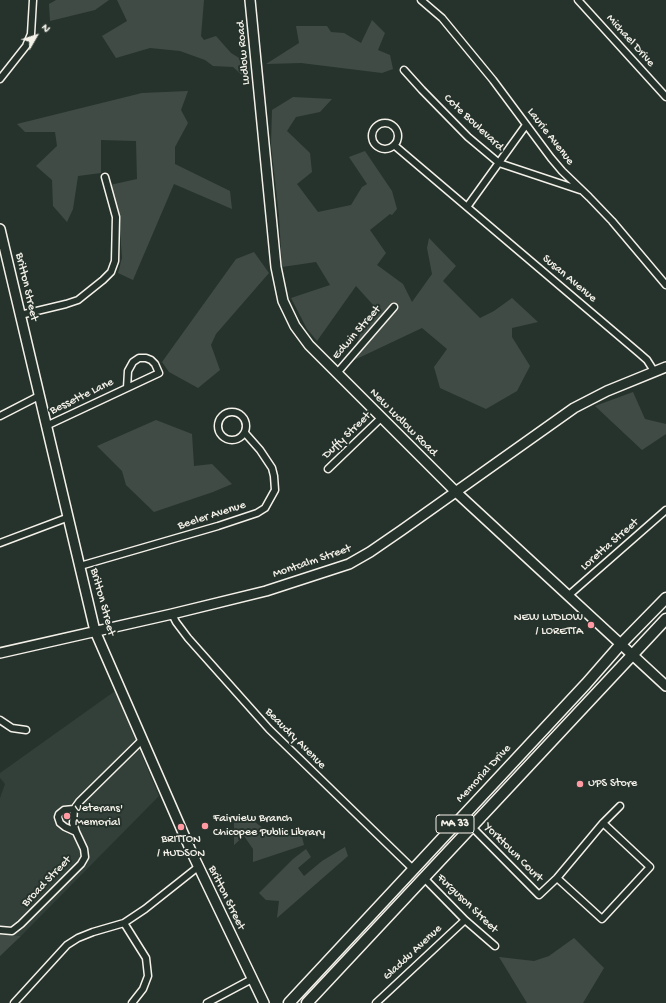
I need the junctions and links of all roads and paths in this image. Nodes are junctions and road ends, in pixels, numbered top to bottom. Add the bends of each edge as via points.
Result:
1 (33, 0) edge
2 (250, 0) edge
3 (421, 0) edge
4 (578, 0) edge
5 (404, 70) dead end
6 (0, 78) edge
7 (666, 97) edge
8 (260, 103) joint
9 (526, 125) junction
10 (394, 145) junction
11 (499, 163) junction
12 (105, 177) dead end
13 (583, 191) junction
14 (467, 207) junction
15 (0, 229) edge
16 (666, 285) edge
17 (394, 307) dead end
18 (20, 315) junction
19 (666, 367) edge
20 (654, 371) junction
21 (337, 373) junction
22 (127, 388) junction
23 (39, 396) junction
24 (0, 416) edge
25 (381, 418) junction
26 (46, 426) junction
27 (245, 433) junction
28 (328, 470) dead end
29 (456, 492) junction
30 (666, 510) edge
31 (69, 517) junction
32 (0, 543) edge
33 (80, 566) junction
34 (569, 595) junction
35 (666, 598) edge
36 (172, 614) junction
37 (666, 619) edge
38 (95, 631) junction
39 (621, 644) junction
40 (0, 653) edge
41 (632, 655) junction
42 (666, 686) edge
43 (0, 720) edge
44 (26, 730) dead end
45 (142, 740) junction
46 (620, 806) dead end
47 (74, 809) junction
48 (604, 823) junction
49 (472, 827) junction
50 (76, 832) junction
51 (198, 867) junction
52 (413, 869) junction
53 (424, 878) junction
54 (557, 878) junction
55 (465, 920) junction
56 (124, 923) junction
57 (0, 930) edge
58 (495, 946) dead end
59 (252, 979) junction
60 (14, 1003) edge
61 (132, 1003) edge
62 (206, 1003) edge
63 (264, 1003) edge
64 (289, 1003) edge
65 (307, 1003) edge
66 (376, 1003) edge

1 - 6 street via 31,34 26,46
2 - 8 street, Ludlow Road
3 - 9 street, Laurie Avenue via 442,18
4 - 7 street, Michael Drive
5 - 11 street, Cote Boulevard via 468,137
8 - 21 street, New Ludlow Road via 274,254 280,290 301,335
9 - 11 street
9 - 13 street, Laurie Avenue via 562,171
10 - 10 street via 397,134 393,126 384,124 376,128 372,137 376,146 386,149
10 - 14 street, Susan Avenue
11 - 13 street, Cote Boulevard
11 - 14 street
12 - 18 street via 116,217 115,261 111,272 78,300
13 - 16 street, Laurie Avenue
14 - 20 street, Susan Avenue via 643,356
15 - 18 street, Britton Street
17 - 21 street, Edwin Street
18 - 23 street, Britton Street
19 - 20 street, Montcalm Street
20 - 29 street, Montcalm Street via 589,400 556,420
21 - 25 street, New Ludlow Road
22 - 22 street, Bessette Lane via 128,371 132,362 139,358 151,360 159,373
22 - 26 street, Bessette Lane
23 - 24 street
23 - 26 street, Britton Street
25 - 28 street, Duffy Street
25 - 29 street, New Ludlow Road
26 - 31 street, Britton Street
27 - 27 street, Beeler Avenue via 238,439 228,440 219,430 219,420 230,412 238,413 245,420
27 - 33 street, Beeler Avenue via 272,468 275,490 265,508 218,526
29 - 34 street, New Ludlow Road
29 - 36 street, Montcalm Street via 349,564 266,591
30 - 34 street, Loretta Street
31 - 32 street
31 - 33 street, Britton Street
33 - 38 street, Britton Street
34 - 39 street, New Ludlow Road
35 - 39 main road, Memorial Drive / MA 33
36 - 38 street, Montcalm Street
36 - 52 street, Beaudry Avenue via 188,638 269,729
37 - 41 main road, MA 33
38 - 40 street, Montcalm Street
38 - 45 street, Britton Street
39 - 41 street, New Ludlow Road
39 - 52 main road, Memorial Drive / MA 33
41 - 42 street, New Ludlow Road
41 - 49 main road, MA 33
43 - 44 street via 12,728
45 - 47 street via 78,802
45 - 51 street, Britton Street
46 - 48 street
47 - 50 street, Broad Street via 73,823
47 - 50 street via 64,810 58,817 60,823
48 - 54 street, Yorktown Court
48 - 54 street, Yorktown Court via 650,867 602,919
49 - 53 main road, MA 33
49 - 54 street, Yorktown Court via 539,895
50 - 57 street, Broad Street via 84,849 85,857 81,864 21,924 12,931
51 - 56 street
51 - 59 street, Britton Street
52 - 64 main road, Memorial Drive / MA 33
53 - 55 street, Furguson Street
53 - 65 main road, MA 33
55 - 58 street, Furguson Street
55 - 66 street, Gladdu Avenue
56 - 60 street via 92,932 67,945
56 - 61 street via 146,958 148,976 143,989
59 - 62 street
59 - 63 street, Britton Street

